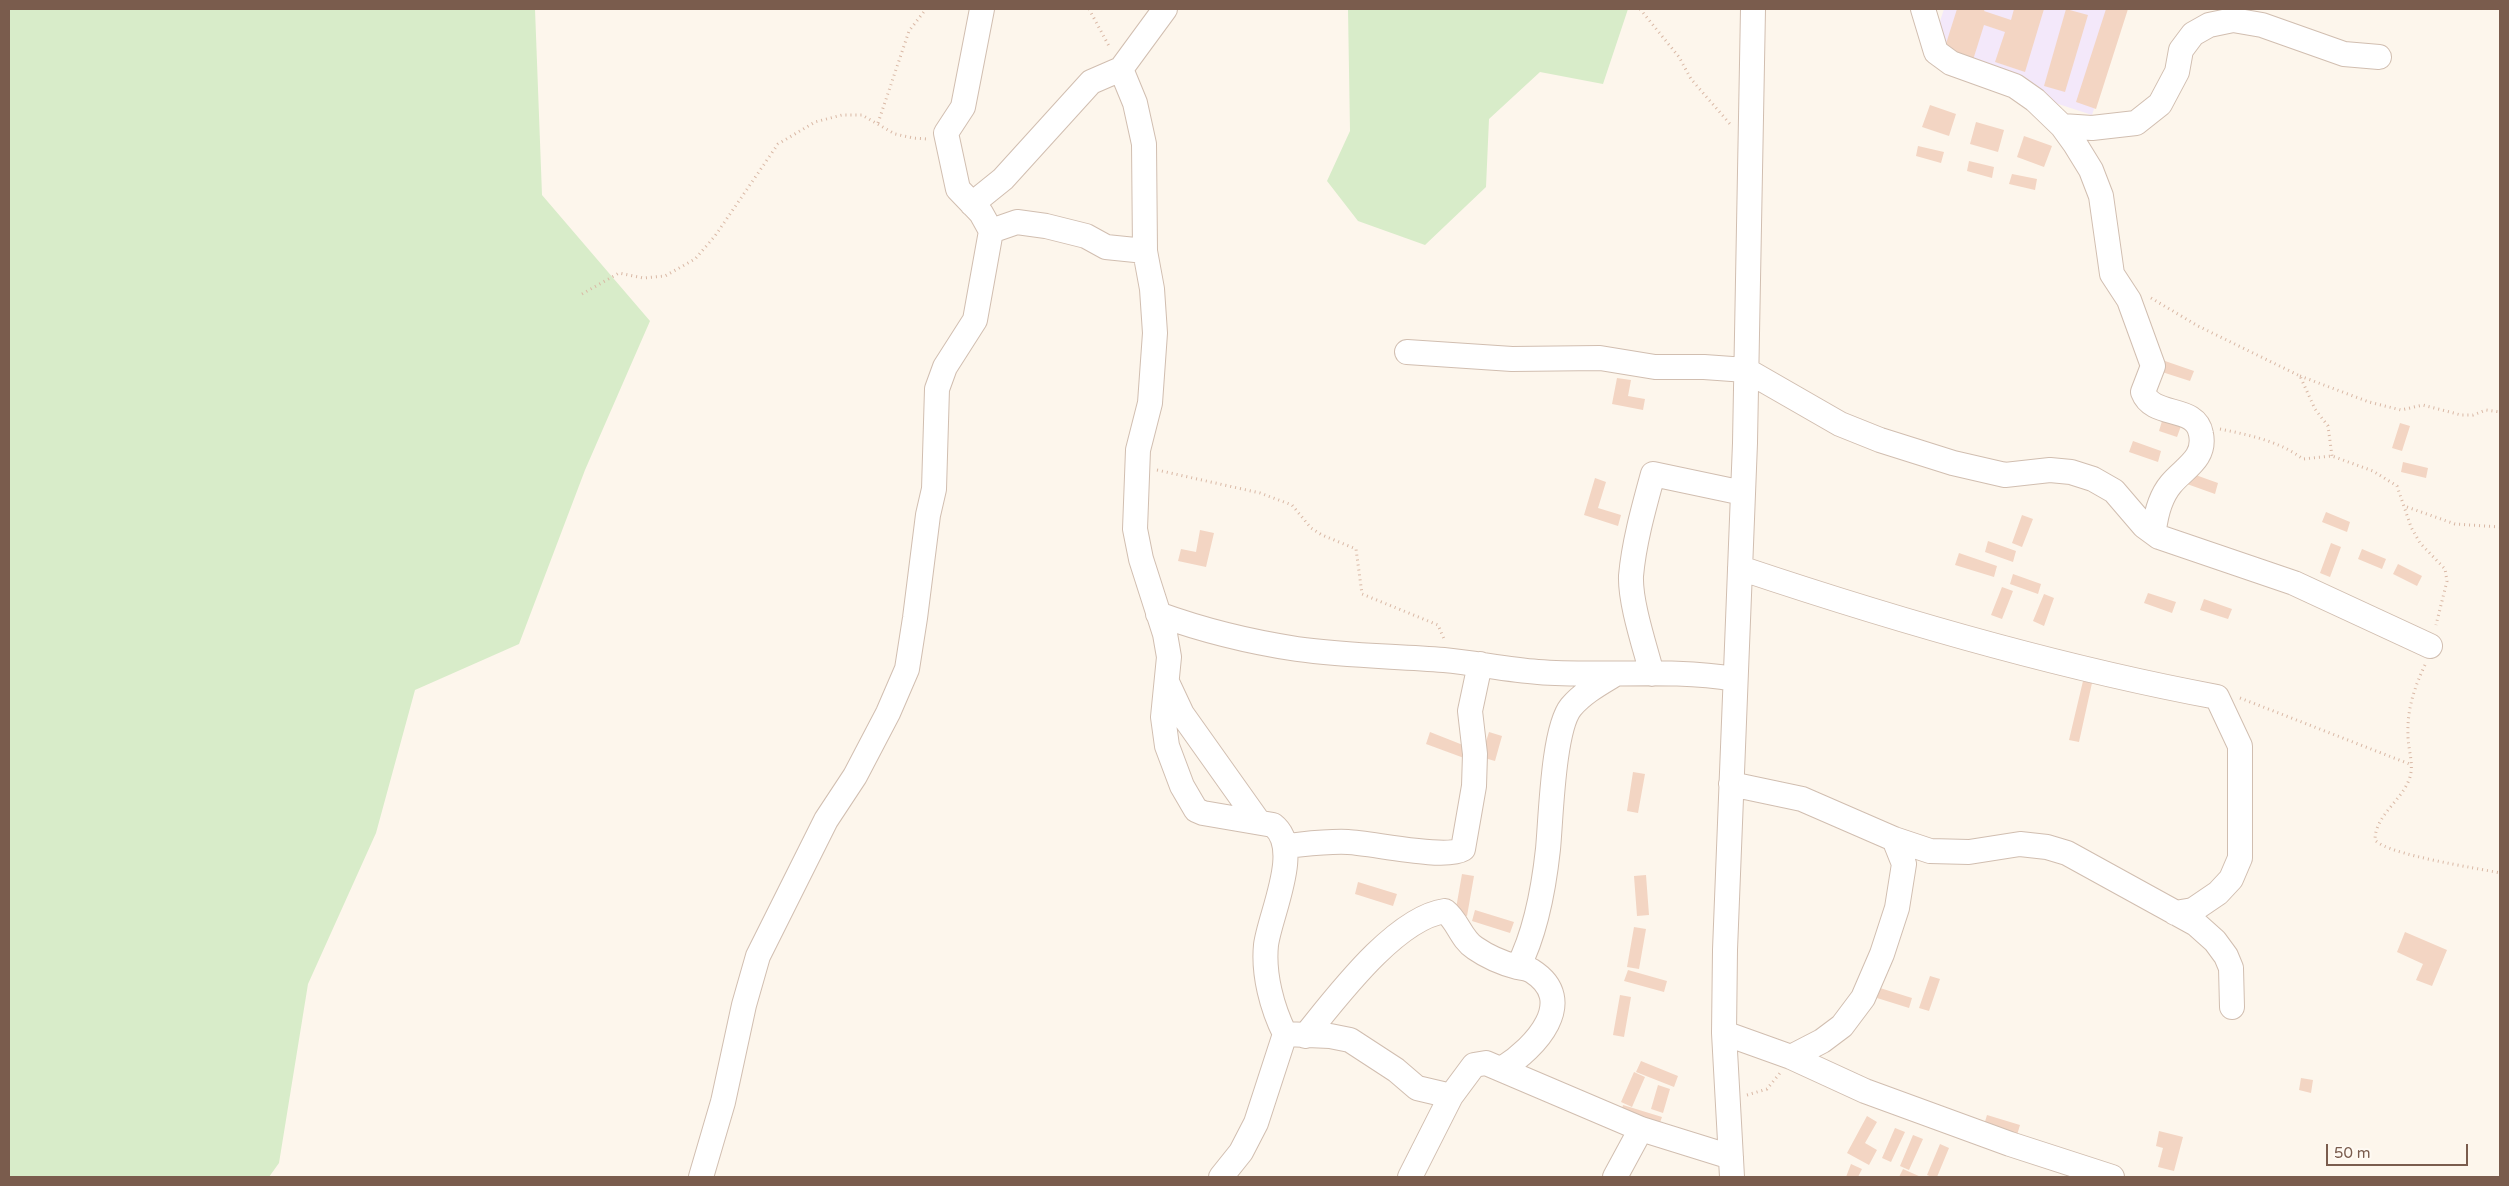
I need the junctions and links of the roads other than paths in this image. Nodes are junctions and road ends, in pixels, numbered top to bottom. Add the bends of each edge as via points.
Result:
1 (982, 9) edge
2 (1165, 9) edge
3 (1753, 9) edge
4 (1923, 9) edge
5 (2227, 9) edge
6 (2209, 26) junction
7 (2379, 56) dead end
8 (1121, 68) junction
9 (2062, 126) junction
10 (972, 204) junction
11 (991, 231) junction
12 (1145, 251) junction
13 (1407, 352) dead end
14 (1746, 370) junction
15 (1743, 493) junction
16 (2159, 538) junction
17 (1740, 568) junction
18 (1158, 614) junction
19 (2430, 646) dead end
20 (1474, 663) junction
21 (1652, 674) junction
22 (1614, 675) junction
23 (1734, 679) junction
24 (1167, 682) junction
25 (1731, 784) junction
26 (1258, 821) junction
27 (1894, 839) junction
28 (1286, 846) junction
29 (2175, 913) junction
30 (1518, 967) junction
31 (2232, 1007) dead end
32 (1724, 1033) junction
33 (1295, 1035) junction
34 (1791, 1057) junction
35 (1503, 1068) junction
36 (1451, 1096) junction
37 (1641, 1129) junction
38 (1731, 1167) edge
39 (701, 1177) edge
40 (1221, 1177) edge
41 (1410, 1177) edge
42 (1616, 1177) edge
43 (2112, 1177) edge

1 - 10 street via 963,107 946,133 958,189
2 - 8 street
3 - 14 street
4 - 9 street via 1936,52 1951,63 2015,86
5 - 6 street
6 - 7 street via 2233,20 2344,54
6 - 9 street via 2193,34 2181,50 2177,72 2160,104 2136,123 2092,128
8 - 10 street via 1092,82 1003,179
8 - 12 street via 1135,103 1144,144
9 - 16 street via 2091,170 2101,196 2112,274 2129,300 2148,349 2153,366 2143,392 2145,397 2160,409 2184,414 2201,433 2202,446 2196,461 2171,484 2159,503 2154,530
10 - 11 street
11 - 12 street via 1017,222 1086,236 1106,247
11 - 39 street via 975,320 945,367 937,389 934,489 907,670 888,713 855,776 826,820 758,956 723,1102
12 - 18 street via 1155,332 1153,374 1136,466 1135,530
13 - 14 street via 1512,359 1600,358 1656,367
14 - 15 street
14 - 16 street via 1840,424 1953,463 2005,475 2050,470 2093,479 2114,491 2144,526
15 - 17 street
15 - 21 street via 1652,474 1631,577
16 - 19 street via 2294,583
17 - 23 street
17 - 29 street via 1874,611 1993,644 2092,670 2217,697 2240,746 2240,858 2231,879 2218,893 2193,910
18 - 20 street via 1190,625 1297,649
18 - 24 street via 1169,657
20 - 22 street via 1537,672
20 - 28 street via 1470,711 1475,754 1474,786 1463,848 1454,852 1426,851 1350,842
21 - 22 street
21 - 23 street via 1703,674
22 - 30 street via 1592,688 1570,708 1564,725 1554,771 1548,852 1534,930
23 - 25 street
24 - 26 street via 1182,714
24 - 26 street via 1163,718 1167,746 1182,786 1196,810
25 - 27 street via 1802,799
25 - 32 street
26 - 28 street via 1278,829
27 - 29 street via 1930,851 1951,853 2020,844 2047,846 2085,862
27 - 34 street via 1904,864 1897,908 1864,998 1842,1026
28 - 33 street via 1284,874 1266,946 1266,974
29 - 31 street via 2202,930 2226,956 2231,968
30 - 33 street via 1470,945 1452,917 1444,911 1437,912 1415,923 1379,950
30 - 35 street via 1529,970 1547,984 1554,1006 1529,1048
32 - 34 street
32 - 38 street
33 - 36 street via 1350,1040 1417,1088
33 - 40 street via 1241,1152
34 - 43 street via 1874,1094
35 - 36 street via 1486,1063 1474,1065
35 - 37 street
36 - 41 street
37 - 38 street
37 - 42 street

